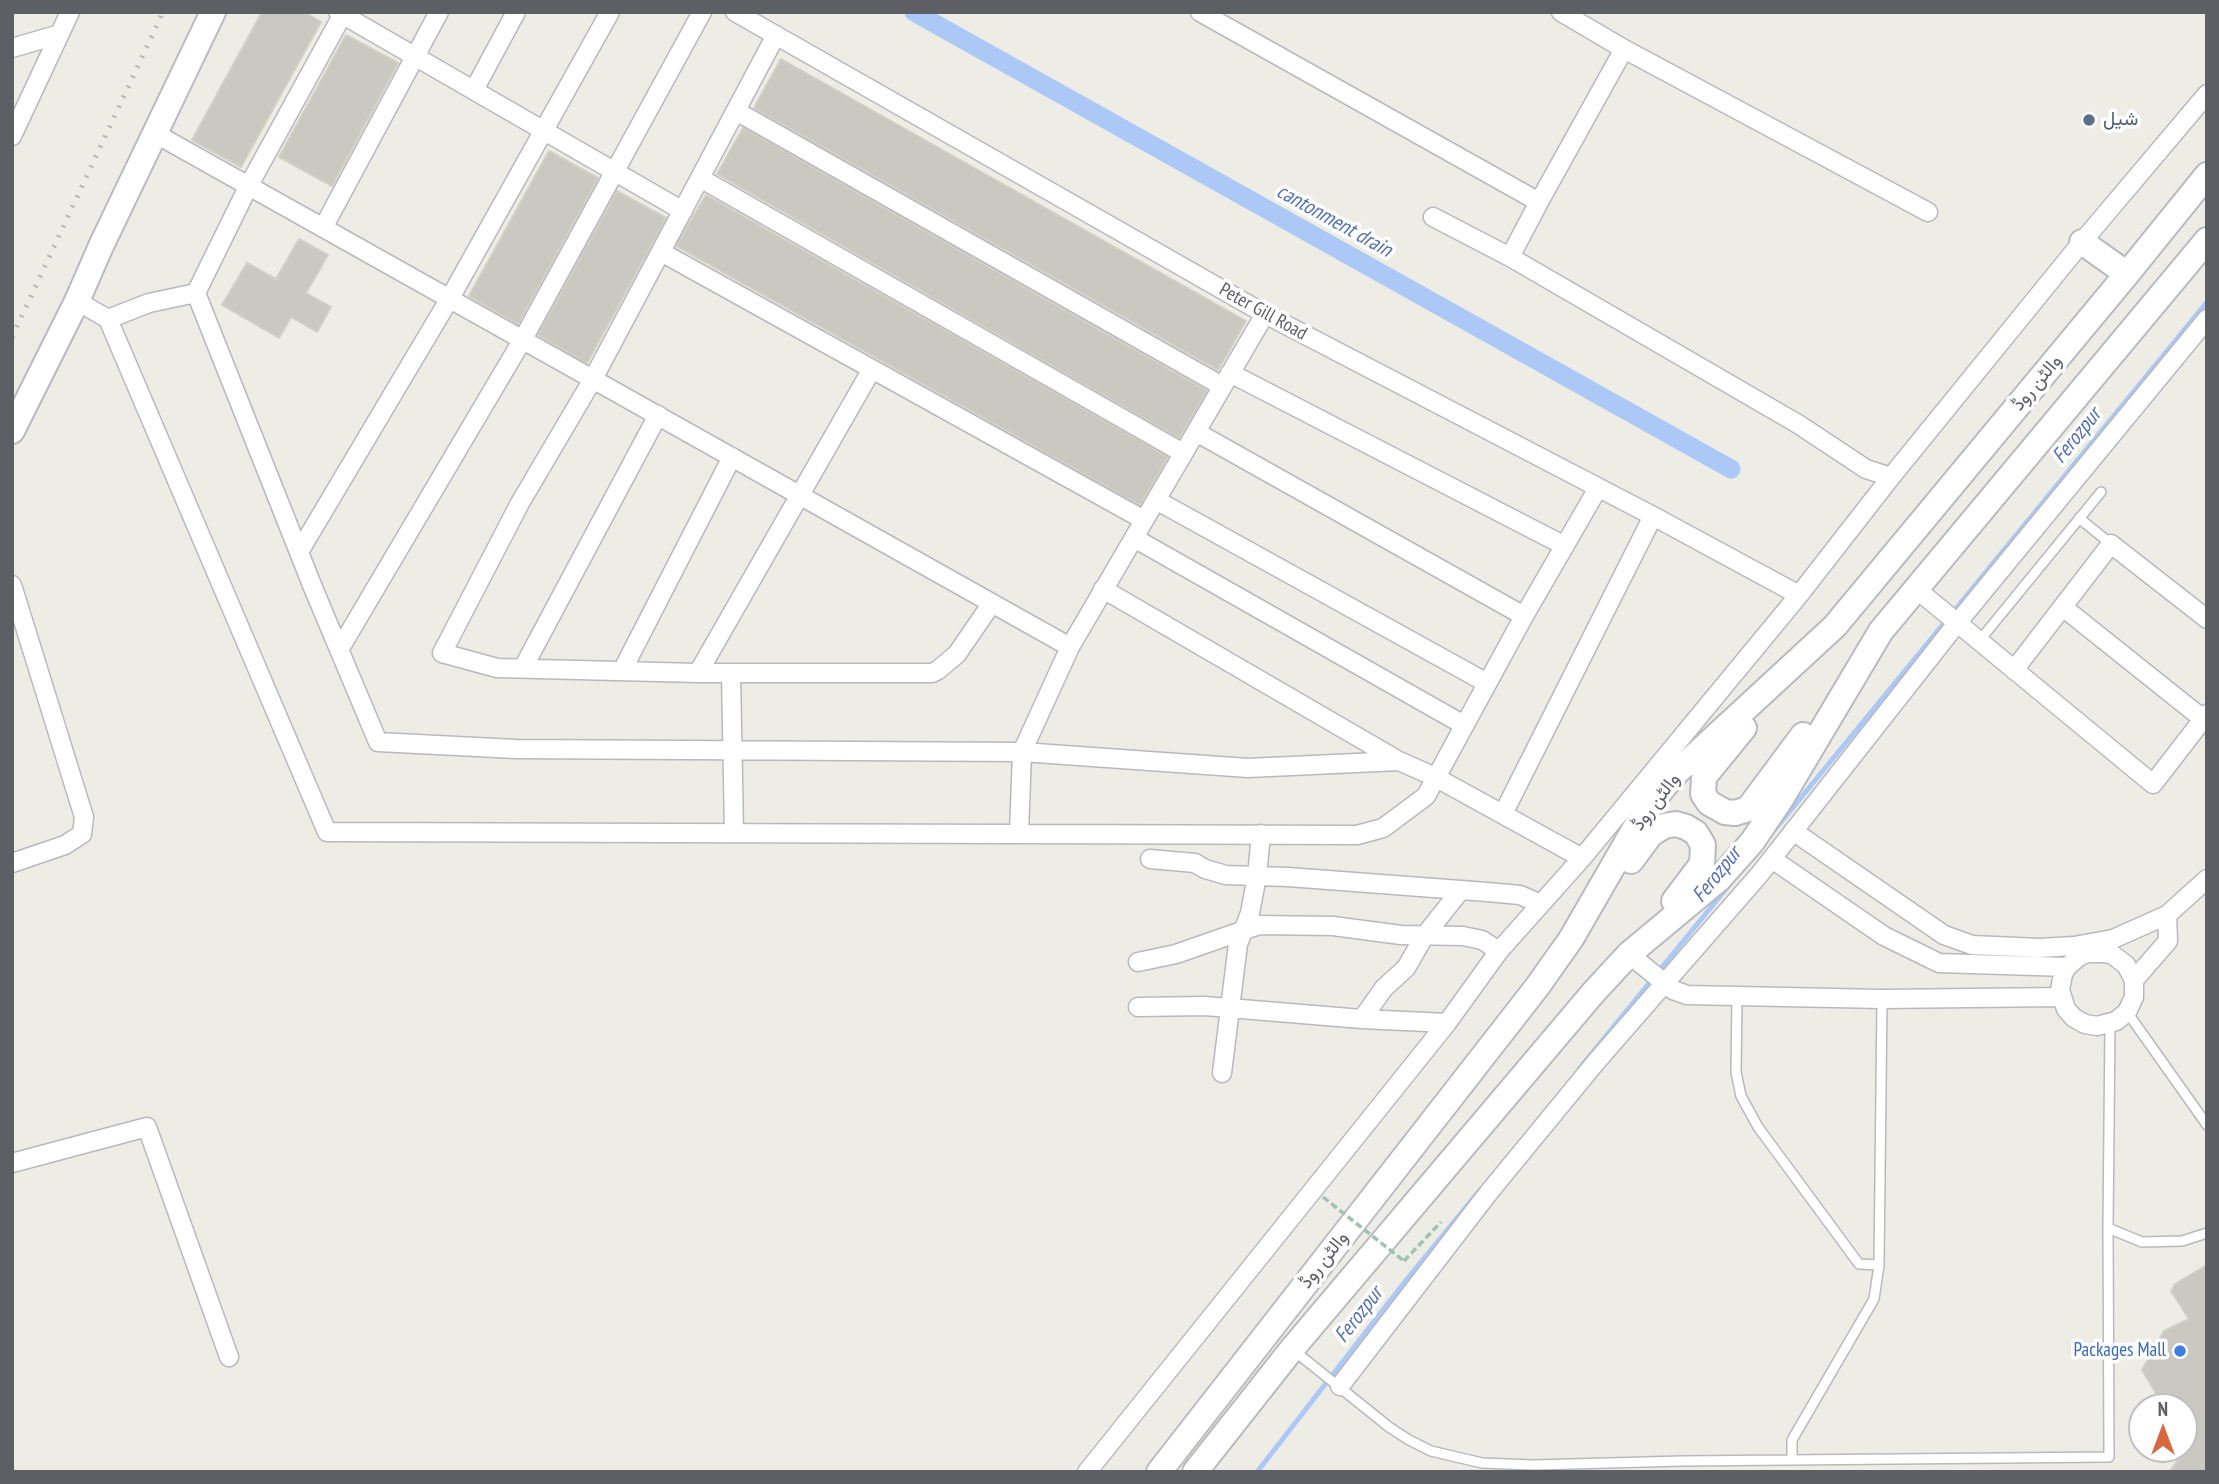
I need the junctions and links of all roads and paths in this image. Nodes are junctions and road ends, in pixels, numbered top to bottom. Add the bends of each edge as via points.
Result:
1 (70, 12) edge
2 (213, 12) edge
3 (439, 12) edge
4 (516, 12) edge
5 (611, 12) edge
6 (702, 12) edge
7 (735, 12) edge
8 (1200, 12) edge
9 (1562, 12) edge
10 (341, 13) edge
11 (60, 34) junction
12 (776, 35) junction
13 (12, 48) edge
14 (1624, 49) junction
15 (415, 56) junction
16 (474, 90) junction
17 (2207, 94) edge
18 (736, 111) junction
19 (18, 114) edge
20 (543, 131) junction
21 (156, 134) junction
22 (12, 136) edge
23 (614, 172) junction
24 (2207, 175) edge
25 (700, 178) junction
26 (248, 185) junction
27 (1539, 202) junction
28 (683, 211) junction
29 (1928, 212) dead end
30 (1433, 218) dead end
31 (323, 228) junction
32 (2207, 240) edge
33 (2082, 242) junction
34 (661, 253) junction
35 (1510, 257) junction
36 (2127, 274) junction
37 (196, 293) junction
38 (450, 299) junction
39 (77, 301) junction
40 (1265, 314) junction
41 (108, 319) junction
42 (2207, 319) edge
43 (523, 340) junction
44 (872, 369) junction
45 (593, 379) junction
46 (1226, 380) junction
47 (658, 415) junction
48 (12, 431) edge
49 (1196, 432) junction
50 (1183, 453) junction
51 (732, 457) junction
52 (1891, 477) junction
53 (1598, 488) junction
54 (2101, 492) dead end
55 (800, 495) junction
56 (1156, 500) junction
57 (1653, 516) junction
58 (2080, 518) junction
59 (1144, 520) junction
60 (1134, 538) junction
61 (2110, 544) junction
62 (1565, 546) junction
63 (299, 552) junction
64 (12, 585) edge
65 (1915, 588) junction
66 (1103, 589) junction
67 (1799, 595) junction
68 (992, 603) junction
69 (2064, 608) junction
70 (1524, 616) junction
71 (2207, 619) edge
72 (1958, 622) junction
73 (1829, 631) junction
74 (1881, 631) junction
75 (1980, 640) junction
76 (1070, 647) junction
77 (339, 650) junction
78 (523, 668) junction
79 (2014, 670) junction
80 (622, 671) junction
81 (698, 673) junction
82 (731, 673) junction
83 (1488, 683) junction
84 (2205, 716) edge
85 (1464, 724) junction
86 (731, 750) junction
87 (1022, 752) junction
88 (1399, 761) junction
89 (1435, 776) junction
90 (1503, 814) junction
91 (1793, 831) junction
92 (734, 833) junction
93 (1019, 834) junction
94 (1261, 835) junction
95 (1582, 858) junction
96 (1150, 859) dead end
97 (1772, 859) junction
98 (12, 863) edge
99 (1257, 876) junction
100 (2207, 879) edge
101 (1461, 890) junction
102 (1541, 904) junction
103 (2168, 915) junction
104 (1245, 930) junction
105 (1425, 935) junction
106 (1571, 939) junction
107 (1499, 951) junction
108 (1629, 954) junction
109 (1138, 962) dead end
110 (2067, 967) junction
111 (2134, 980) junction
112 (1665, 983) junction
113 (1737, 998) junction
114 (2061, 998) junction
115 (1882, 999) junction
116 (1138, 1007) dead end
117 (1229, 1008) junction
118 (2127, 1012) junction
119 (1362, 1019) junction
120 (1447, 1023) junction
121 (2110, 1024) junction
122 (1222, 1073) dead end
123 (2207, 1125) edge
124 (12, 1163) edge
125 (1323, 1197) dead end
126 (1449, 1214) dead end
127 (2108, 1228) junction
128 (2207, 1233) edge
129 (1879, 1265) junction
130 (1292, 1349) junction
131 (229, 1357) dead end
132 (1345, 1390) junction
133 (1460, 1459) junction
134 (1792, 1460) junction
135 (1682, 1466) edge
136 (1087, 1472) edge
137 (1159, 1472) edge
138 (1195, 1472) edge
139 (1459, 1472) edge

1 - 11 street
2 - 21 main road
3 - 15 street
4 - 16 street
5 - 20 street
6 - 23 street
7 - 12 street, Peter Gill Road
8 - 27 street
9 - 14 street
10 - 15 street
10 - 26 street
11 - 13 street
11 - 19 street
12 - 18 street
12 - 40 street, Peter Gill Road
14 - 27 street
14 - 29 street
15 - 16 street
15 - 31 street
16 - 20 street
17 - 33 street
18 - 25 street
18 - 46 street
19 - 22 street
20 - 23 street
20 - 38 street
21 - 26 street
21 - 39 main road
23 - 28 street
23 - 43 street
24 - 36 main road, والٹن روڈ
25 - 28 street
25 - 50 street
26 - 31 street
26 - 37 street
27 - 35 street
28 - 34 street
30 - 35 street
31 - 38 street
32 - 65 main road, والٹن روڈ
33 - 36 main road
33 - 52 street
34 - 44 street
34 - 45 street
35 - 52 street via 1798,424 1866,469
36 - 73 main road, والٹن روڈ
37 - 41 street via 149,303
37 - 63 street
38 - 43 street
38 - 63 street
39 - 41 street
39 - 48 main road
40 - 46 street
40 - 53 street, Peter Gill Road
41 - 92 street via 327,832
42 - 72 street
43 - 45 street
43 - 77 street
44 - 55 street
44 - 59 street
45 - 47 street
45 - 78 street via 520,503 442,653 481,665
46 - 49 street
46 - 62 street
47 - 51 street
47 - 78 street
49 - 50 street
49 - 70 street
50 - 56 street
51 - 55 street
51 - 80 street
52 - 67 street
53 - 57 street, Peter Gill Road
53 - 62 street
54 - 58 lane
55 - 68 street
55 - 81 street
56 - 59 street
56 - 83 street
57 - 67 street, Peter Gill Road
57 - 90 street
58 - 61 lane
58 - 75 lane
59 - 60 street
60 - 66 street
60 - 85 street
61 - 69 street
61 - 71 street
62 - 70 street
63 - 77 street
64 - 98 street via 83,817 82,834 65,845
65 - 72 street
65 - 74 main road, والٹن روڈ
66 - 76 street
66 - 88 street
67 - 95 street
68 - 76 street
68 - 82 street via 957,654 932,673
69 - 79 street
69 - 84 street
70 - 83 street
72 - 75 street
72 - 91 street
73 - 74 main road via 1704,776 1703,794 1716,809 1735,813 1748,809
73 - 106 main road, والٹن روڈ via 1662,789
74 - 108 main road, والٹن روڈ via 1752,842 1719,879
75 - 79 street
76 - 87 street
77 - 86 street via 378,742 516,749
78 - 80 street
79 - 84 street via 2153,784
80 - 81 street
81 - 82 street
82 - 86 street
83 - 85 street
85 - 89 street
86 - 87 street
86 - 92 street
87 - 88 street via 1248,768
87 - 93 street
88 - 89 street
89 - 90 street
89 - 94 street via 1426,796 1383,828 1357,835
90 - 95 street
91 - 97 street
91 - 103 street via 1944,935 1972,945 2083,945 2113,939
92 - 93 street
93 - 94 street
94 - 99 street
95 - 102 street
96 - 99 street via 1195,863 1226,876
97 - 110 street via 1884,936 1933,961
97 - 112 street
99 - 101 street
99 - 104 street
100 - 103 street
101 - 102 street via 1520,895
101 - 105 street
102 - 107 street
103 - 111 street via 2168,941
104 - 105 street via 1259,925 1334,926
104 - 109 street
104 - 117 street via 1238,944
105 - 107 street via 1482,940
105 - 119 street via 1406,968 1384,988
106 - 108 main road via 1651,835 1664,826 1686,827 1703,845 1702,864
106 - 137 main road, والٹن روڈ
107 - 120 street
108 - 112 street
108 - 130 main road, والٹن روڈ
110 - 111 street via 2080,956 2105,953 2126,965
110 - 114 street
111 - 118 street via 2134,997
112 - 113 street via 1687,995
112 - 132 street via 1490,1191
113 - 115 street
113 - 129 lane via 1736,1072 1741,1096 1758,1127 1859,1264
114 - 115 street
114 - 121 street via 2074,1018 2085,1024
115 - 129 lane
116 - 117 street
117 - 119 street
117 - 122 street
118 - 121 street
118 - 123 lane
119 - 120 street
120 - 136 street
121 - 127 lane
124 - 131 street via 147,1127
125 - 126 path, bridge via 1404,1261
127 - 128 lane via 2142,1242 2182,1241
127 - 134 lane via 2109,1458
129 - 134 lane via 1874,1299 1792,1440
130 - 132 lane
130 - 138 main road, والٹن روڈ
132 - 133 lane via 1409,1440
133 - 135 lane via 1482,1464
133 - 139 lane
134 - 135 lane

